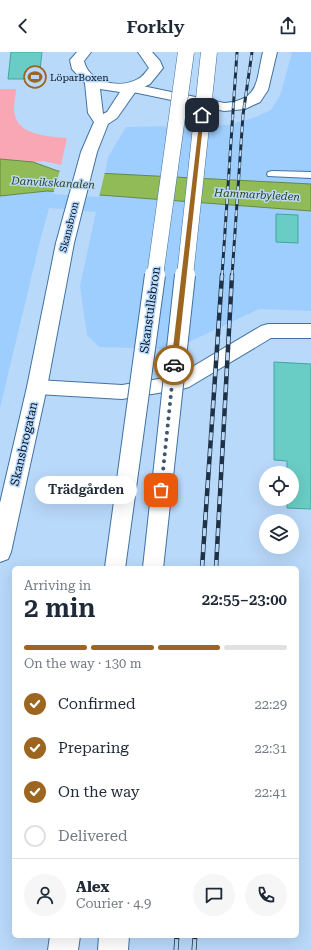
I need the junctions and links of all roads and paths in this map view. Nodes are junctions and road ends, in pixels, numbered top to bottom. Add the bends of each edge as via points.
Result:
1 (83, 52) edge
2 (186, 52) edge
3 (209, 52) edge
4 (270, 52) edge
5 (152, 60) edge
6 (92, 82) junction
7 (132, 88) junction
8 (188, 100) junction
9 (100, 122) junction
10 (272, 174) dead end
11 (311, 175) edge
12 (311, 331) edge
13 (47, 335) joint
14 (37, 387) junction
15 (0, 552) edge
16 (115, 566) edge
17 (153, 566) edge
18 (65, 938) edge
19 (114, 938) edge
20 (63, 950) edge
21 (113, 950) edge

1 - 6 street via 78,57 77,67 82,75
2 - 16 street, Skanstullsbron, bridge
3 - 17 street, bridge
4 - 8 street via 261,90 255,99 240,106 224,107
5 - 7 street via 147,80
5 - 8 street via 162,83
6 - 7 street via 105,86
6 - 9 street via 95,113
7 - 8 street
7 - 9 street via 112,115
9 - 13 street, Skansbron via 89,152 65,243
10 - 11 lane
12 - 14 street via 268,331 182,382 122,392
13 - 14 street, Skansbrogatan
14 - 15 street, Skansbrogatan
18 - 20 street
19 - 21 street

